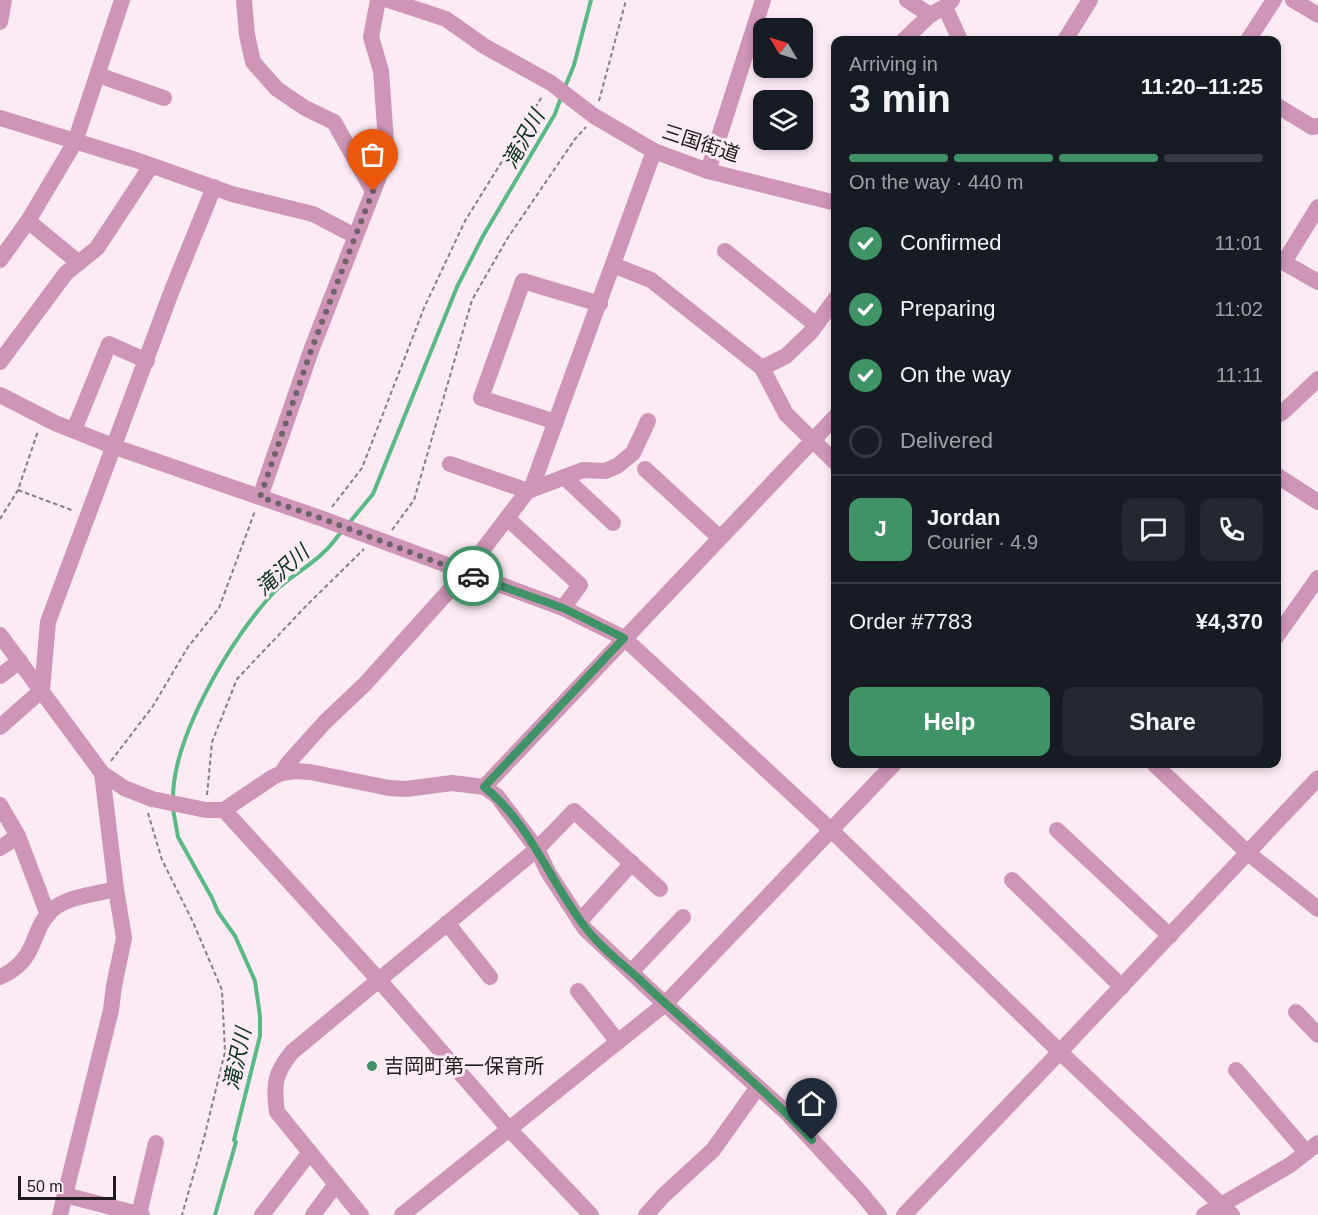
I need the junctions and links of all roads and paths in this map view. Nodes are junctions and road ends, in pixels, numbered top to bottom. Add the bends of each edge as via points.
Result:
1 (4, 0) edge
2 (123, 0) edge
3 (244, 0) edge
4 (378, 0) edge
5 (388, 0) edge
6 (626, 0) edge
7 (763, 0) edge
8 (907, 0) edge
9 (1090, 0) edge
10 (1274, 0) edge
11 (1293, 0) edge
12 (948, 4) edge
13 (930, 15) junction
14 (1318, 15) edge
15 (0, 22) edge
16 (908, 36) edge
17 (959, 36) edge
18 (1068, 36) edge
19 (1251, 36) edge
20 (98, 75) junction
21 (551, 83) junction
22 (164, 98) dead end
23 (1281, 108) edge
24 (594, 116) junction
25 (0, 118) edge
26 (1318, 126) edge
27 (75, 142) junction
28 (654, 151) junction
29 (151, 166) junction
30 (708, 171) junction
31 (214, 187) junction
32 (373, 191) junction
33 (831, 202) edge
34 (1318, 207) edge
35 (28, 221) junction
36 (355, 236) junction
37 (725, 251) dead end
38 (1281, 259) edge
39 (0, 260) edge
40 (1281, 261) edge
41 (80, 263) junction
42 (614, 265) junction
43 (1318, 282) edge
44 (600, 304) junction
45 (831, 305) edge
46 (816, 325) junction
47 (147, 361) junction
48 (0, 362) edge
49 (762, 368) junction
50 (1318, 379) edge
51 (0, 395) edge
52 (1281, 413) edge
53 (43, 417) junction
54 (648, 421) dead end
55 (831, 421) edge
56 (556, 422) junction
57 (74, 430) junction
58 (812, 441) junction
59 (115, 447) junction
60 (831, 458) edge
61 (450, 464) dead end
62 (645, 469) dead end
63 (564, 477) junction
64 (1281, 479) edge
65 (18, 490) junction
66 (528, 491) junction
67 (260, 497) junction
68 (1318, 502) edge
69 (88, 516) junction
70 (0, 519) edge
71 (323, 519) junction
72 (508, 519) junction
73 (613, 523) dead end
74 (720, 538) junction
75 (379, 541) junction
76 (465, 573) junction
77 (1318, 578) edge
78 (563, 608) junction
79 (1281, 630) edge
80 (0, 635) edge
81 (624, 638) junction
82 (20, 661) junction
83 (0, 676) edge
84 (42, 690) junction
85 (0, 727) edge
86 (890, 768) edge
87 (1160, 768) edge
88 (102, 772) junction
89 (282, 773) junction
90 (1318, 778) edge
91 (484, 787) junction
92 (149, 798) junction
93 (0, 805) edge
94 (206, 810) junction
95 (224, 810) junction
96 (831, 830) junction
97 (1057, 830) dead end
98 (18, 836) junction
99 (0, 848) edge
100 (537, 849) junction
101 (1248, 853) junction
102 (632, 863) junction
103 (1012, 880) dead end
104 (116, 889) junction
105 (660, 889) dead end
106 (1318, 909) edge
107 (48, 915) junction
108 (683, 917) dead end
109 (580, 921) junction
110 (447, 923) junction
111 (1170, 936) junction
112 (631, 972) junction
113 (490, 976) dead end
114 (0, 977) edge
115 (378, 979) junction
116 (1122, 987) junction
117 (578, 991) dead end
118 (665, 1004) junction
119 (1296, 1012) dead end
120 (1318, 1035) edge
121 (618, 1042) junction
122 (1060, 1052) junction
123 (1236, 1070) dead end
124 (758, 1087) junction
125 (509, 1129) junction
126 (156, 1143) dead end
127 (1312, 1148) edge
128 (310, 1152) junction
129 (336, 1184) junction
130 (65, 1195) junction
131 (1226, 1210) edge
132 (407, 1214) edge
133 (60, 1215) edge
134 (141, 1215) edge
135 (182, 1215) edge
136 (262, 1215) edge
137 (313, 1215) edge
138 (361, 1215) edge
139 (591, 1215) edge
140 (646, 1215) edge
141 (879, 1215) edge
142 (904, 1215) edge
143 (1204, 1215) edge

1 - 15 street
2 - 20 street
3 - 32 street via 253,62 278,89 334,122
4 - 32 street via 371,37 381,71 387,156
5 - 21 street via 446,19 484,46
6 - 24 path
7 - 30 street
8 - 13 street
9 - 18 street
10 - 19 street
11 - 14 street
12 - 13 street
12 - 17 street
13 - 16 street
20 - 22 street
20 - 27 street
21 - 24 street, 三国街道
21 - 71 path via 465,221 424,308 362,468
23 - 26 street via 1312,127
24 - 28 street, 三国街道
24 - 75 path via 507,239 472,300 414,501
25 - 27 street
27 - 29 street
27 - 35 street
28 - 30 street, 三国街道
28 - 42 street
29 - 31 street
29 - 41 street via 97,248
30 - 33 street, 三国街道
31 - 36 street via 313,214
31 - 47 street
32 - 36 street
34 - 38 street
35 - 39 street
35 - 41 street
36 - 67 street
37 - 46 street
40 - 43 street
41 - 48 street via 66,273
42 - 44 street
42 - 49 street via 651,280
44 - 56 street
44 - 56 street via 523,281 481,398
45 - 46 street
46 - 49 street via 786,356
47 - 57 street via 109,344
47 - 59 street
49 - 58 street via 786,414
50 - 52 street
51 - 53 street
53 - 57 street
53 - 65 path
54 - 63 street via 633,453 617,465 605,471 583,470
55 - 58 street
56 - 66 street
57 - 59 street
58 - 60 street
58 - 74 street
59 - 67 street
59 - 69 street
61 - 66 street
62 - 74 street
63 - 66 street
63 - 73 street
64 - 68 street
65 - 69 path
65 - 70 path
66 - 72 street
67 - 71 street
67 - 88 path via 219,608 188,647 153,706
69 - 84 street via 48,622
71 - 75 street
72 - 76 street
72 - 78 street via 580,585
74 - 81 street
75 - 76 street
75 - 94 path via 306,606 237,679 212,742
76 - 78 street
76 - 89 street
77 - 79 street
78 - 81 street
80 - 82 street
81 - 91 street
81 - 96 street
82 - 83 street
82 - 84 street
84 - 85 street
84 - 88 street
86 - 96 street
87 - 101 street
88 - 92 street via 124,788
88 - 104 street
89 - 91 street via 310,772 389,788 452,783
89 - 95 street
90 - 101 street
91 - 100 street via 497,796
92 - 94 street
92 - 135 path via 149,816 162,860 222,990 225,1052
93 - 98 street
94 - 95 street
95 - 115 street
96 - 118 street
96 - 122 street
97 - 111 street
98 - 99 street
98 - 107 street
100 - 102 street via 574,811
100 - 109 street
100 - 110 street
101 - 106 street
101 - 111 street
102 - 105 street
102 - 109 street
103 - 116 street
104 - 107 street via 74,899
104 - 130 street via 124,938 111,1010
107 - 114 street via 22,963
108 - 112 street
109 - 112 street
110 - 113 street
110 - 115 street
111 - 116 street
112 - 118 street
115 - 125 street
115 - 128 street via 292,1052 278,1069 277,1112
116 - 122 street
117 - 121 street
118 - 121 street
118 - 124 street
119 - 120 street
121 - 125 street
122 - 131 street
122 - 142 street
123 - 127 street
124 - 140 street via 713,1150
124 - 141 street via 825,1153
125 - 132 street
125 - 139 street
126 - 134 street
127 - 131 street
128 - 129 street
128 - 136 street
129 - 137 street
129 - 138 street
130 - 133 street
130 - 134 street
131 - 143 street

